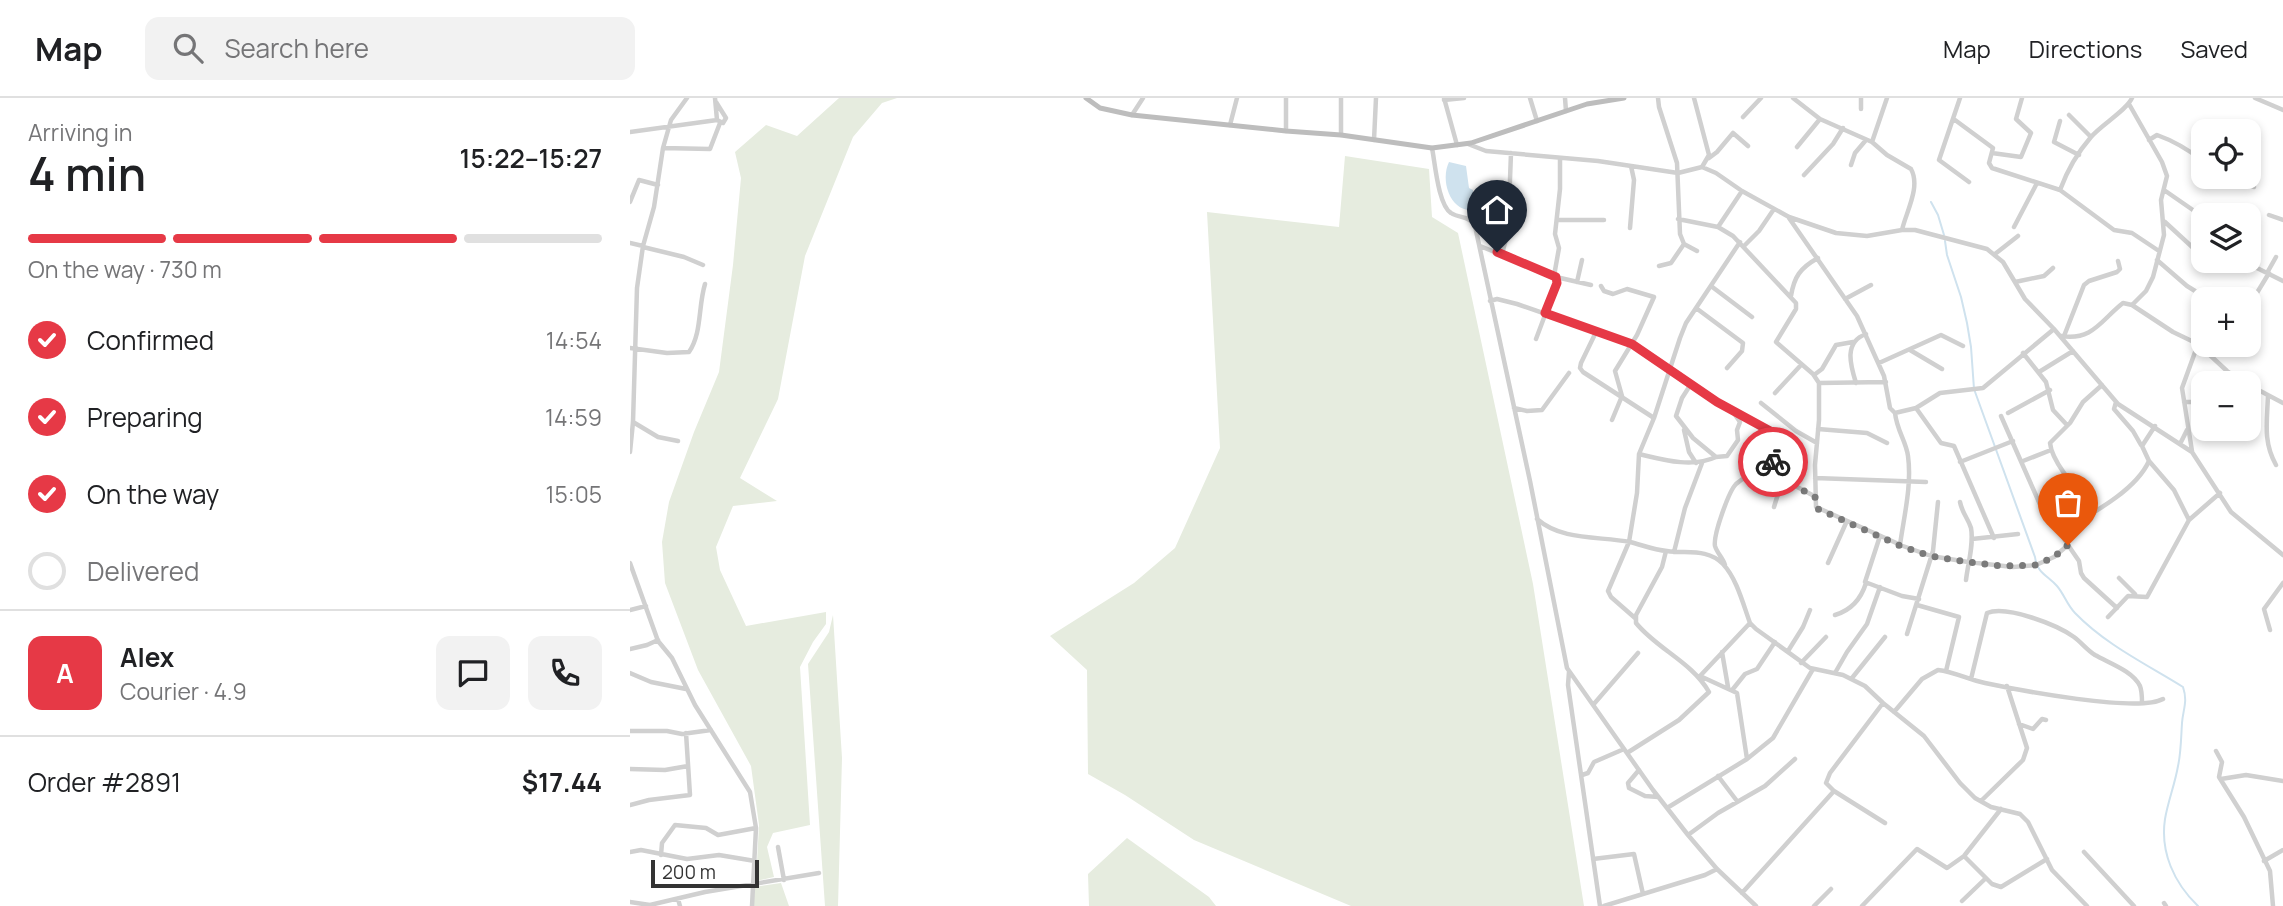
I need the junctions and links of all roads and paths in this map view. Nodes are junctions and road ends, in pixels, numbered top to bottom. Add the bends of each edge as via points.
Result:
1 (687, 98) edge
2 (1086, 98) edge
3 (1143, 98) edge
4 (1237, 98) edge
5 (1286, 98) edge
6 (1341, 98) edge
7 (1376, 98) edge
8 (1464, 98) edge
9 (1530, 98) edge
10 (1565, 98) edge
11 (1624, 98) edge
12 (1658, 98) edge
13 (1694, 98) edge
14 (1761, 98) edge
15 (1793, 98) edge
16 (1860, 98) edge
17 (1887, 98) edge
18 (1961, 98) edge
19 (2022, 98) edge
20 (2255, 98) edge
21 (1444, 99) edge
22 (1617, 99) edge
23 (2262, 99) edge
24 (715, 100) edge
25 (2131, 101) edge
26 (1861, 109) dead end
27 (2283, 110) edge
28 (1566, 111) junction
29 (1132, 115) junction
30 (2069, 115) dead end
31 (1743, 117) dead end
32 (1820, 119) junction
33 (1955, 120) junction
34 (1537, 121) junction
35 (2060, 121) dead end
36 (718, 122) junction
37 (1230, 125) junction
38 (670, 126) junction
39 (1843, 128) junction
40 (1286, 131) junction
41 (630, 132) edge
42 (1341, 135) junction
43 (2091, 137) junction
44 (1374, 140) junction
45 (2149, 140) junction
46 (1869, 141) junction
47 (1468, 144) junction
48 (1457, 146) junction
49 (1748, 146) dead end
50 (663, 148) junction
51 (1432, 148) junction
52 (1797, 148) dead end
53 (2191, 151) edge
54 (1511, 153) junction
55 (1992, 153) junction
56 (2079, 155) junction
57 (1560, 158) junction
58 (1709, 158) junction
59 (1851, 165) dead end
60 (1630, 166) junction
61 (1702, 167) junction
62 (1678, 173) junction
63 (1804, 174) dead end
64 (660, 176) junction
65 (649, 182) junction
66 (1969, 182) dead end
67 (2037, 183) junction
68 (659, 185) junction
69 (2060, 190) junction
70 (2164, 190) junction
71 (1742, 191) junction
72 (630, 202) edge
73 (1774, 209) junction
74 (2191, 209) edge
75 (2269, 215) dead end
76 (1789, 217) junction
77 (1678, 219) junction
78 (1557, 220) junction
79 (1604, 220) dead end
80 (2283, 220) edge
81 (2164, 222) junction
82 (2014, 227) dead end
83 (1630, 228) dead end
84 (1718, 228) junction
85 (1902, 230) junction
86 (2018, 236) dead end
87 (630, 243) edge
88 (1684, 244) junction
89 (1742, 244) junction
90 (1479, 246) junction
91 (2191, 246) edge
92 (643, 247) junction
93 (1698, 251) dead end
94 (2159, 251) junction
95 (1502, 254) junction
96 (1994, 254) junction
97 (2276, 257) dead end
98 (1818, 258) junction
99 (1582, 260) dead end
100 (2156, 260) junction
101 (2118, 261) dead end
102 (703, 265) dead end
103 (1659, 266) dead end
104 (2053, 268) dead end
105 (2261, 270) edge
106 (2268, 273) junction
107 (1555, 276) junction
108 (2283, 281) edge
109 (1577, 282) junction
110 (2015, 282) junction
111 (705, 284) dead end
112 (1591, 285) dead end
113 (1871, 285) dead end
114 (1601, 286) dead end
115 (1711, 286) junction
116 (2260, 287) edge
117 (2191, 288) edge
118 (1791, 297) junction
119 (1845, 299) junction
120 (1490, 301) junction
121 (2132, 305) junction
122 (1695, 308) junction
123 (1545, 313) junction
124 (1752, 317) dead end
125 (2054, 329) junction
126 (1597, 330) junction
127 (1866, 334) junction
128 (2062, 336) junction
129 (1536, 339) dead end
130 (2191, 341) edge
131 (1854, 342) junction
132 (1632, 344) junction
133 (1963, 346) dead end
134 (632, 349) edge
135 (1910, 350) junction
136 (2073, 351) junction
137 (2023, 354) junction
138 (2193, 357) edge
139 (2212, 357) edge
140 (1879, 363) junction
141 (1801, 365) junction
142 (1727, 368) dead end
143 (1942, 369) dead end
144 (1671, 371) junction
145 (2227, 371) edge
146 (2039, 372) junction
147 (1569, 373) dead end
148 (1814, 375) junction
149 (1886, 382) junction
150 (1819, 383) junction
151 (1856, 383) junction
152 (1691, 384) junction
153 (2102, 385) junction
154 (2050, 390) junction
155 (2261, 392) edge
156 (1775, 393) dead end
157 (632, 395) edge
158 (2268, 396) junction
159 (1622, 398) junction
160 (2116, 402) junction
161 (2184, 402) junction
162 (2191, 402) edge
163 (1761, 403) dead end
164 (2283, 403) edge
165 (1514, 408) junction
166 (1730, 408) junction
167 (1916, 408) junction
168 (1527, 411) junction
169 (1895, 413) junction
170 (2008, 413) dead end
171 (2001, 416) dead end
172 (1516, 418) junction
173 (1654, 418) junction
174 (1612, 420) dead end
175 (633, 422) junction
176 (2067, 425) junction
177 (2155, 426) junction
178 (1684, 429) junction
179 (1818, 429) junction
180 (2187, 430) junction
181 (678, 441) dead end
182 (2013, 441) junction
183 (1816, 443) junction
184 (1886, 443) dead end
185 (2180, 444) junction
186 (2142, 446) junction
187 (2051, 450) junction
188 (630, 452) edge
189 (2192, 452) junction
190 (1639, 454) junction
191 (1716, 457) junction
192 (2023, 461) junction
193 (2149, 461) junction
194 (1960, 462) junction
195 (1699, 463) junction
196 (2276, 465) dead end
197 (1770, 466) junction
198 (1779, 478) junction
199 (1815, 478) junction
200 (1909, 481) junction
201 (1926, 482) dead end
202 (2220, 493) junction
203 (1815, 497) junction
204 (1938, 502) dead end
205 (1960, 502) dead end
206 (1774, 507) dead end
207 (2095, 511) junction
208 (1535, 517) junction
209 (2189, 520) junction
210 (1846, 523) junction
211 (2060, 531) junction
212 (2018, 534) dead end
213 (1880, 536) junction
214 (1994, 538) junction
215 (1972, 539) junction
216 (1629, 542) junction
217 (1900, 545) junction
218 (2068, 545) junction
219 (1666, 551) junction
220 (1674, 552) junction
221 (2282, 552) edge
222 (1931, 556) junction
223 (1968, 562) junction
224 (630, 563) edge
225 (1828, 563) dead end
226 (1725, 567) junction
227 (632, 574) edge
228 (2119, 578) dead end
229 (1966, 580) dead end
230 (1866, 583) junction
231 (2283, 583) edge
232 (1880, 587) junction
233 (2136, 595) junction
234 (1918, 602) junction
235 (646, 606) junction
236 (2116, 608) junction
237 (630, 610) edge
238 (1810, 610) dead end
239 (1835, 615) dead end
240 (2108, 617) dead end
241 (1635, 618) junction
242 (1750, 623) junction
243 (2270, 630) dead end
244 (1907, 634) dead end
245 (1826, 637) dead end
246 (1885, 637) dead end
247 (658, 640) junction
248 (1775, 642) junction
249 (630, 649) edge
250 (1788, 651) junction
251 (1722, 652) junction
252 (1638, 653) dead end
253 (1801, 663) junction
254 (1813, 669) junction
255 (1946, 671) junction
256 (1569, 672) junction
257 (630, 673) edge
258 (1835, 673) junction
259 (1699, 678) junction
260 (1852, 678) junction
261 (1971, 679) junction
262 (2007, 687) junction
263 (1730, 688) junction
264 (687, 689) junction
265 (2163, 699) dead end
266 (2143, 703) junction
267 (1883, 704) junction
268 (1593, 705) junction
269 (1894, 712) junction
270 (2046, 720) dead end
271 (2018, 724) junction
272 (710, 730) junction
273 (630, 731) edge
274 (686, 733) junction
275 (1625, 751) junction
276 (2217, 751) dead end
277 (1795, 759) dead end
278 (1747, 760) junction
279 (688, 766) junction
280 (630, 769) edge
281 (1639, 770) junction
282 (1582, 775) junction
283 (1718, 776) junction
284 (2221, 779) junction
285 (2283, 781) edge
286 (1834, 792) junction
287 (1658, 797) junction
288 (1737, 801) junction
289 (1981, 801) junction
290 (630, 805) edge
291 (1667, 808) junction
292 (2001, 809) junction
293 (1885, 823) dead end
294 (756, 828) junction
295 (1688, 835) junction
296 (778, 847) dead end
297 (2283, 850) edge
298 (630, 852) edge
299 (2084, 852) dead end
300 (661, 855) junction
301 (1964, 856) junction
302 (1593, 859) junction
303 (2047, 859) junction
304 (755, 861) junction
305 (2264, 861) junction
306 (1717, 869) junction
307 (819, 873) dead end
308 (1986, 878) junction
309 (784, 880) junction
310 (752, 885) junction
311 (1831, 888) dead end
312 (1742, 892) junction
313 (1644, 894) junction
314 (2077, 896) junction
315 (678, 899) junction
316 (1962, 901) dead end
317 (630, 902) edge
318 (657, 905) edge
319 (680, 906) edge
320 (752, 906) edge
321 (1602, 906) edge
322 (1756, 906) edge
323 (1814, 906) edge
324 (1862, 906) edge
325 (2076, 906) edge
326 (2087, 906) edge
327 (2134, 906) edge
328 (2273, 906) edge

1 - 38 street
2 - 29 main road via 1100,107
3 - 29 street
4 - 37 street
5 - 40 street
6 - 42 street
7 - 44 street
8 - 21 street
9 - 34 street
10 - 28 street
11 - 22 main road
12 - 62 street
13 - 58 street
14 - 31 street
15 - 32 street
16 - 26 street
17 - 46 street
18 - 33 street
19 - 55 street via 2016,119 2031,133 2021,157
20 - 23 street
21 - 48 street
22 - 28 main road
23 - 27 street
24 - 36 street
24 - 36 street via 726,119
25 - 43 street
25 - 45 street
28 - 34 main road
29 - 37 main road
30 - 43 street
32 - 39 street
32 - 52 street
33 - 55 street via 1990,145
33 - 66 street via 1939,160
34 - 47 main road
35 - 56 street via 2054,144
36 - 38 street
36 - 50 street via 710,149
37 - 40 main road
38 - 41 street
38 - 50 street
39 - 46 street
39 - 63 street
40 - 42 main road
42 - 44 main road
43 - 56 street
44 - 51 main road
45 - 53 street via 2157,135
45 - 70 street via 2166,170
46 - 59 street via 1854,153
46 - 85 street via 1913,173 1913,195
47 - 48 main road
47 - 54 street
48 - 51 main road
49 - 58 street via 1733,133
50 - 64 street
51 - 90 street via 1445,206 1450,213 1473,222
54 - 57 street
54 - 95 street via 1508,232
55 - 67 street via 1992,168
56 - 69 street
57 - 60 street
57 - 78 street
58 - 61 street
60 - 62 street
60 - 83 street via 1634,180
61 - 62 street
61 - 71 street
62 - 77 street
64 - 65 street
64 - 68 street
65 - 68 street
65 - 72 street via 639,180
67 - 69 street
67 - 82 street
68 - 92 street
69 - 94 street via 2114,230 2132,233
70 - 74 street
70 - 81 street
71 - 73 street
71 - 84 street
73 - 76 street
73 - 89 street via 1759,231
75 - 80 street
76 - 85 street via 1836,233 1867,236
76 - 98 street
77 - 84 street
77 - 88 street
78 - 79 street
78 - 107 street
81 - 91 street
81 - 94 street
84 - 89 street
85 - 96 street via 1935,234
86 - 96 street
87 - 92 street
88 - 93 street
88 - 103 street via 1671,263
89 - 115 street
89 - 118 street
90 - 95 street
90 - 120 street
92 - 102 street
92 - 134 street
94 - 100 street
95 - 107 street
96 - 110 street
97 - 106 street
98 - 118 street via 1797,275
98 - 119 street
99 - 109 street
100 - 117 street
100 - 121 street via 2149,287
101 - 128 street via 2117,272 2084,285
104 - 110 street via 2044,276
105 - 106 street
106 - 108 street
106 - 116 street
107 - 109 street
107 - 123 street via 1557,283
109 - 112 street
110 - 125 street
111 - 134 street via 691,350
113 - 119 street
114 - 132 street via 1613,294 1627,289 1654,297
115 - 122 street
115 - 124 street
118 - 141 street via 1796,309 1776,342
119 - 127 street
120 - 123 street
120 - 165 street
121 - 128 street via 2123,303 2092,331
121 - 130 street
122 - 142 street via 1743,343
122 - 144 street
123 - 126 street
123 - 129 street
125 - 128 street
125 - 137 street
126 - 132 street
126 - 159 street via 1580,368
127 - 131 street
127 - 140 street
128 - 136 street
131 - 148 street via 1836,345
131 - 151 street via 1850,355
132 - 144 street
132 - 159 street via 1615,371
133 - 135 street via 1941,335
134 - 157 street
135 - 140 street
135 - 143 street
136 - 146 street
136 - 153 street
137 - 146 street
137 - 167 street via 1983,388 1940,393
138 - 161 street via 2183,381
139 - 145 street
140 - 149 street
141 - 148 street
141 - 156 street
144 - 152 street
144 - 173 street
146 - 154 street
147 - 168 street via 1542,410
148 - 150 street
149 - 151 street
149 - 169 street
150 - 151 street
150 - 179 street
152 - 166 street
152 - 178 street via 1676,416
153 - 160 street
153 - 176 street
154 - 170 street
154 - 176 street via 2053,410
155 - 158 street
157 - 175 street
158 - 164 street
158 - 196 street via 2267,445
159 - 173 street
159 - 174 street
160 - 177 street
160 - 186 street via 2114,409
161 - 162 street
161 - 180 street
163 - 183 street
165 - 168 street
165 - 172 street
166 - 191 street via 1740,422 1738,440 1727,456
166 - 197 street via 1783,438
167 - 169 street
167 - 194 street via 1941,443 1954,446
168 - 172 street
169 - 200 street via 1908,456
171 - 182 street
172 - 208 street
173 - 190 street
175 - 181 street via 658,437
175 - 188 street
176 - 187 street via 2050,443
177 - 185 street
177 - 186 street
178 - 191 street
178 - 195 street via 1689,452
179 - 183 street
179 - 184 street via 1867,433
180 - 185 street
180 - 189 street
182 - 192 street
182 - 194 street
183 - 199 street
185 - 189 street
186 - 193 street
187 - 192 street
187 - 207 street
189 - 202 street
190 - 195 street
190 - 216 street
191 - 195 street
192 - 211 street via 2042,509
193 - 207 street via 2141,475
193 - 209 street via 2174,489
194 - 214 street
195 - 220 street
197 - 198 street
197 - 226 street via 1733,489 1715,536
198 - 203 street
198 - 206 street
199 - 200 street
199 - 203 street
200 - 201 street
200 - 217 street
202 - 209 street
202 - 221 street via 2231,512
203 - 210 street via 1818,509
204 - 222 street
205 - 215 street
207 - 211 street
208 - 216 street via 1562,533
208 - 256 street
209 - 233 street via 2147,597
210 - 213 street
210 - 225 street
211 - 218 street
212 - 214 street
213 - 217 street
213 - 230 street
214 - 215 street
215 - 223 street
216 - 219 street
216 - 241 street via 1608,591
217 - 222 street
218 - 223 street via 2036,565
218 - 236 street via 2084,578
219 - 220 street
219 - 241 street
220 - 226 street via 1708,554
222 - 223 street
222 - 234 street
223 - 229 street
224 - 227 street
226 - 242 street
227 - 235 street
228 - 233 street
230 - 232 street
230 - 239 street via 1862,597
231 - 243 street via 2264,609
232 - 234 street
232 - 258 street via 1867,624
233 - 236 street via 2126,597
234 - 244 street
234 - 255 street via 1959,617
235 - 237 street
235 - 247 street
236 - 240 street
238 - 250 street
241 - 259 street via 1647,635
242 - 248 street
242 - 251 street
245 - 253 street
246 - 260 street
247 - 249 street
247 - 264 street
248 - 250 street
248 - 263 street via 1757,669
250 - 253 street
251 - 259 street
251 - 263 street
252 - 268 street
253 - 254 street
254 - 258 street
254 - 278 street via 1773,738
255 - 261 street
255 - 269 street via 1933,671 1922,679
256 - 268 street
256 - 282 street
257 - 264 street
258 - 260 street
259 - 263 street
259 - 275 street via 1708,694 1679,720
260 - 267 street
261 - 262 street
261 - 266 street via 1987,613 2022,615 2048,623 2122,670 2140,686
262 - 266 street
262 - 271 street
263 - 278 street via 1738,697
264 - 272 street
265 - 266 street
267 - 269 street
267 - 286 street via 1830,773 1826,783
268 - 275 street
269 - 289 street via 1924,736 1960,783
270 - 271 street via 2033,729
271 - 289 street via 2027,748 2025,756
272 - 274 street
272 - 294 street via 750,792
273 - 274 street
274 - 279 street
275 - 281 street
275 - 282 street via 1594,762
276 - 284 street
277 - 288 street via 1765,786
278 - 283 street
279 - 280 street
279 - 290 street via 690,795
281 - 287 street
281 - 287 street via 1629,788
282 - 302 street
283 - 288 street
283 - 291 street
284 - 285 street via 2246,775
284 - 305 street
286 - 293 street
286 - 312 street
287 - 291 street
288 - 295 street
289 - 292 street
291 - 295 street
292 - 301 street
292 - 303 street via 2012,810 2028,822
294 - 300 street via 718,835 706,828 675,825 662,843
294 - 304 street
295 - 306 street
296 - 309 street
297 - 305 street
298 - 300 street
299 - 327 street
300 - 304 street via 687,859 719,855
301 - 308 street
301 - 324 street via 1947,868 1917,849
302 - 313 street via 1634,854
302 - 321 street
303 - 308 street via 2001,887
303 - 314 street
304 - 310 street
305 - 328 street via 2271,878
306 - 312 street
306 - 313 street
307 - 309 street
308 - 316 street
309 - 310 street
310 - 315 street
310 - 320 street
311 - 323 street
312 - 322 street
313 - 321 street
314 - 325 street
314 - 326 street
315 - 318 street
315 - 319 street
317 - 318 street

